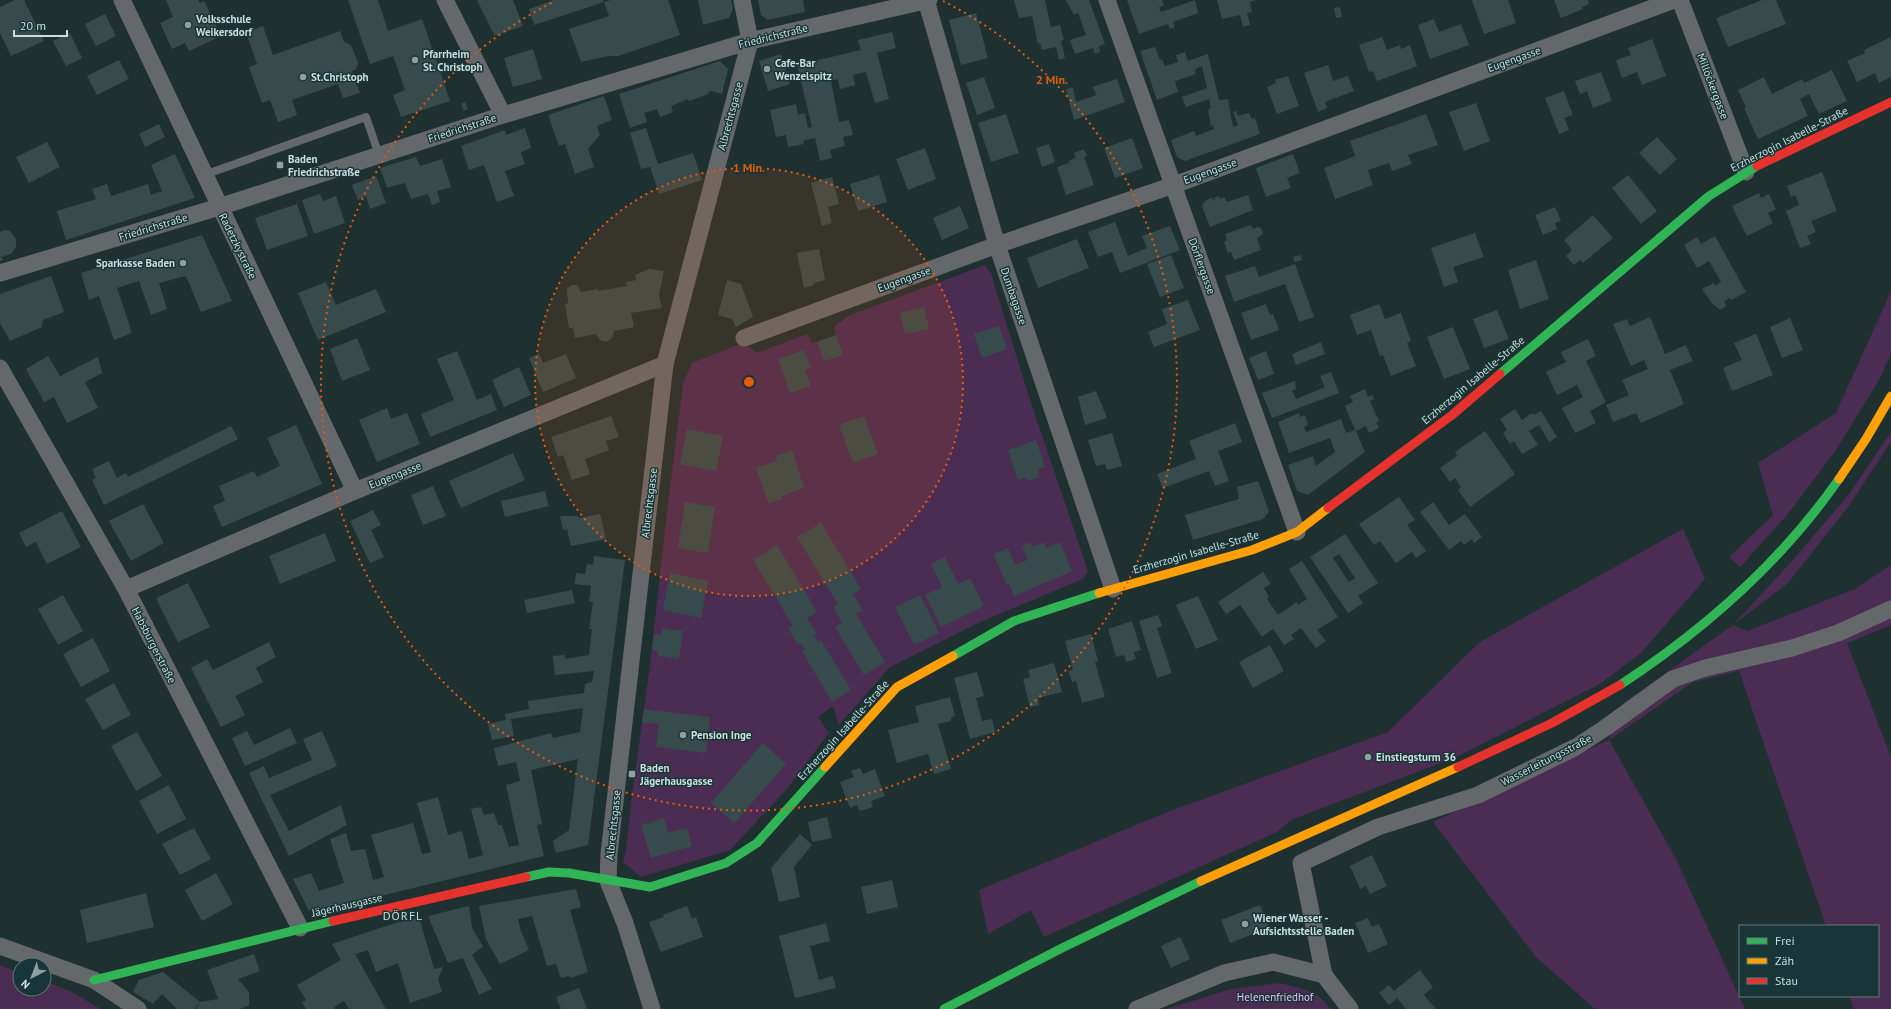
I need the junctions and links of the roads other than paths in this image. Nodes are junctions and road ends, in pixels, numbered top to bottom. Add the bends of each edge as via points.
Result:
1 (122, 0) edge
2 (445, 0) edge
3 (742, 0) edge
4 (927, 0) edge
5 (1107, 0) edge
6 (1674, 0) edge
7 (1680, 0) edge
8 (750, 41) junction
9 (1891, 102) edge
10 (503, 114) junction
11 (379, 155) junction
12 (1746, 172) junction
13 (204, 175) junction
14 (1174, 185) junction
15 (219, 207) junction
16 (997, 245) junction
17 (0, 273) edge
18 (744, 338) dead end
19 (665, 364) junction
20 (0, 368) edge
21 (1891, 396) edge
22 (354, 491) junction
23 (1297, 532) junction
24 (126, 589) junction
25 (1112, 589) junction
26 (1891, 609) edge
27 (608, 881) junction
28 (300, 928) junction
29 (0, 946) edge
30 (1324, 975) junction
31 (94, 980) junction
32 (138, 1009) edge
33 (652, 1009) edge
34 (944, 1009) edge
35 (1137, 1009) edge
36 (1350, 1009) edge

1 - 13 street, Radetzkystraße
2 - 10 street
3 - 8 street, Albrechtsgasse
4 - 8 street, Friedrichstraße
4 - 16 street, Dumbagasse
5 - 14 street, Dörflergasse
6 - 14 street, Eugengasse
7 - 12 street, Millöckergasse
8 - 10 street, Friedrichstraße
8 - 19 street, Albrechtsgasse
9 - 12 street, Erzherzogin Isabelle-Straße
10 - 11 street, Friedrichstraße
11 - 13 lane via 366,117
11 - 15 street, Friedrichstraße
12 - 23 street, Erzherzogin Isabelle-Straße via 1709,196 1452,415
13 - 15 street, Radetzkystraße
14 - 16 street, Eugengasse
14 - 23 street, Dörflergasse
15 - 17 street, Friedrichstraße
15 - 22 street, Radetzkystraße
16 - 18 street, Eugengasse
16 - 25 street, Dumbagasse
19 - 22 street, Eugengasse
19 - 27 street, Albrechtsgasse
20 - 24 street, Habsburgerstraße
21 - 34 street via 1860,448 1801,528 1701,626 1656,661 1611,691 1486,755 1259,854 1106,926
22 - 24 street, Eugengasse
23 - 25 street, Erzherzogin Isabelle-Straße via 1252,550
24 - 28 street, Habsburgerstraße
25 - 27 street, Erzherzogin Isabelle-Straße via 1014,621 897,687 757,843 726,863 650,887
26 - 30 street, Wasserleitungsstraße via 1838,633 1799,646 1705,668 1673,679 1576,747 1478,795 1378,827 1301,863
27 - 28 street, Jägerhausgasse via 569,873 548,872
27 - 33 street, Albrechtsgasse via 625,923
28 - 31 street, Jägerhausgasse
29 - 31 street
30 - 35 street via 1273,962 1224,973
30 - 36 street
31 - 32 street

